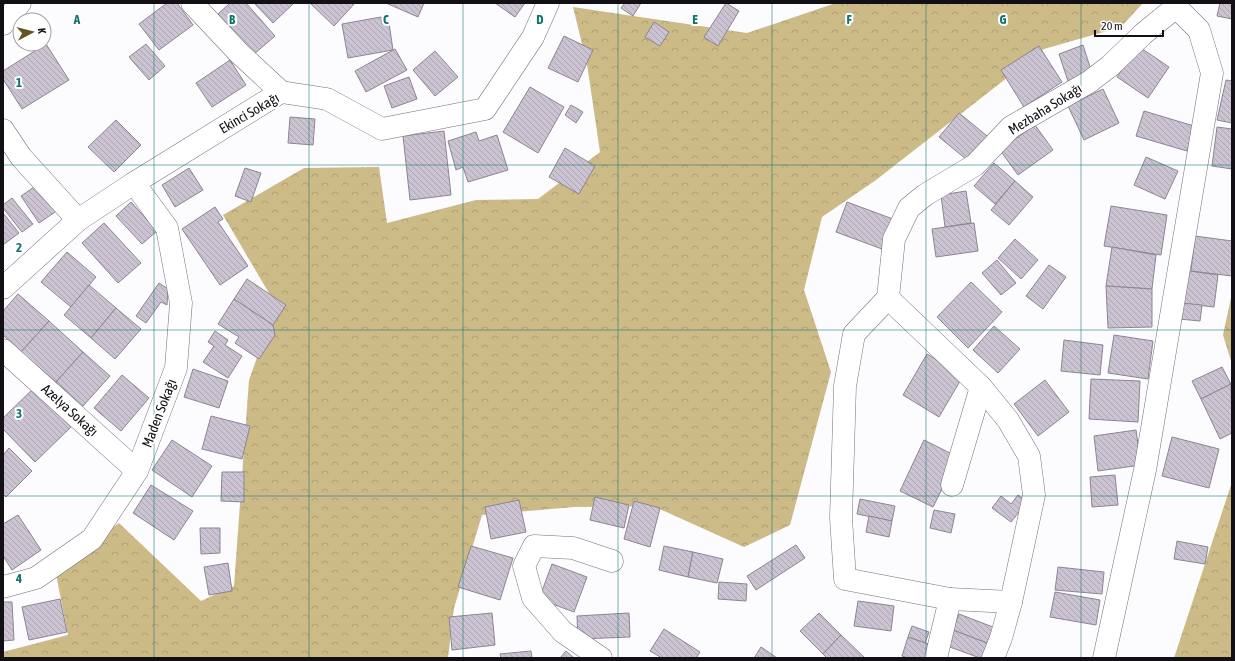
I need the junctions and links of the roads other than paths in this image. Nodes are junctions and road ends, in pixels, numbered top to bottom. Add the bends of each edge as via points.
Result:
1 (20, 3) edge
2 (192, 3) edge
3 (548, 3) edge
4 (1176, 5) edge
5 (3, 24) edge
6 (281, 92) junction
7 (3, 130) edge
8 (134, 183) junction
9 (78, 220) junction
10 (3, 288) edge
11 (888, 298) junction
12 (3, 350) edge
13 (981, 387) junction
14 (137, 471) junction
15 (952, 485) dead end
16 (612, 561) dead end
17 (3, 587) edge
18 (950, 598) junction
19 (1011, 602) junction
20 (601, 658) edge
21 (936, 658) edge
22 (993, 658) edge
23 (1104, 658) edge

1 - 5 street
2 - 6 street via 239,53
3 - 6 street, Ekinci Sokağı via 533,36 485,110 382,130 327,99
4 - 11 street, Mezbaha Sokağı via 1089,82 1011,127 975,164 909,208 894,239
4 - 23 street via 1199,30 1212,73 1145,470
6 - 8 street, Ekinci Sokağı
7 - 9 street via 21,157
8 - 9 street, Ekinci Sokağı
8 - 14 street, Maden Sokağı via 167,228 181,303 176,368
9 - 10 street, Ekinci Sokağı
11 - 13 street
11 - 18 street via 854,334 845,386 841,518 845,579
12 - 14 street, Azelya Sokağı
13 - 15 street
13 - 19 street via 1008,420 1029,456 1034,495
14 - 17 street, Maden Sokağı via 92,539 36,578
16 - 20 street via 573,548 534,546 524,566 533,598 563,632
18 - 19 street
18 - 21 street
19 - 22 street

